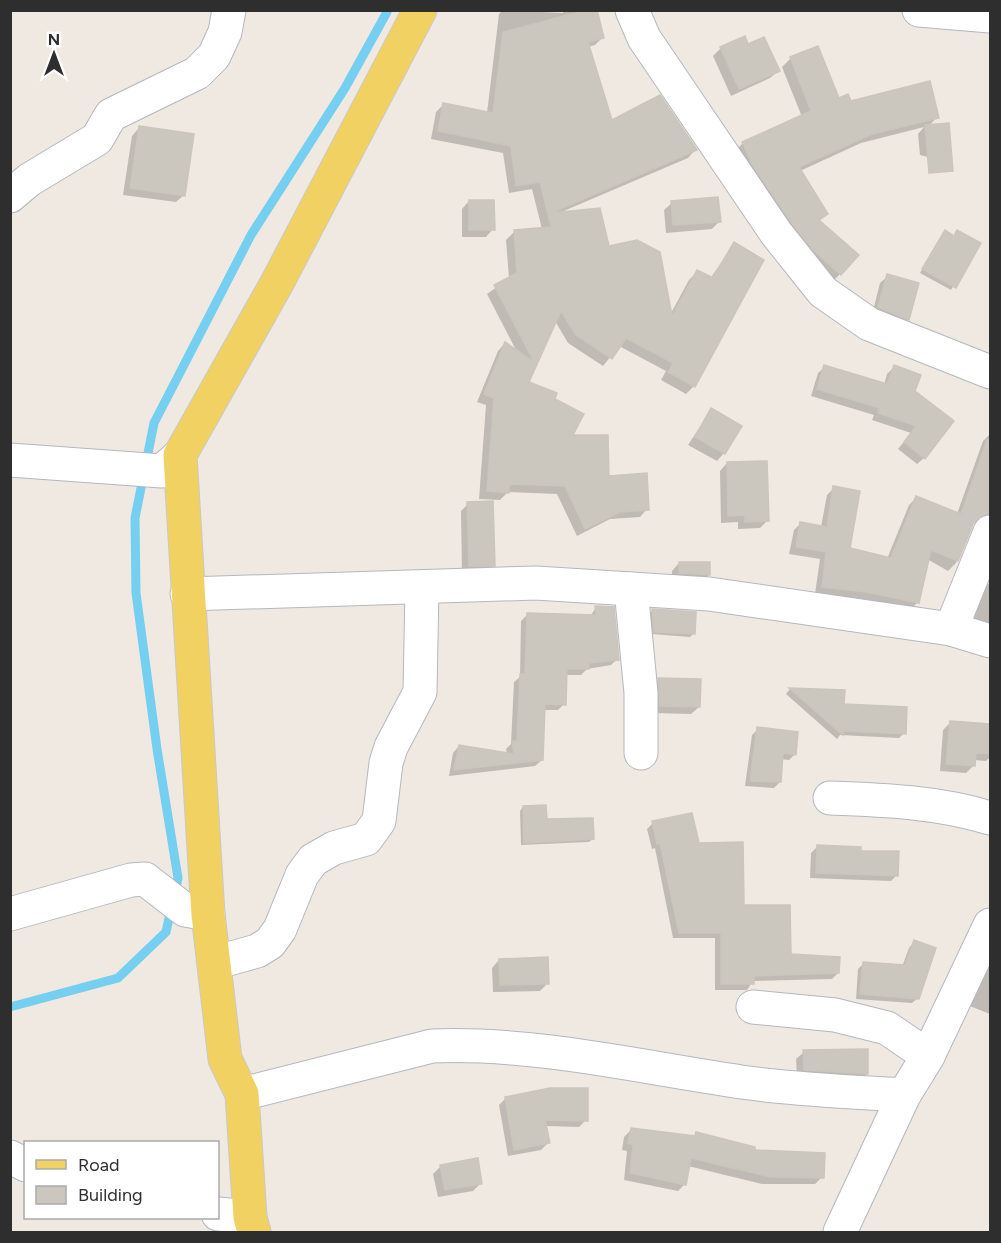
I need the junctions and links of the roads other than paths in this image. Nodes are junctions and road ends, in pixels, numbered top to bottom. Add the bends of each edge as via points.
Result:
1 (229, 10) edge
2 (420, 10) edge
3 (632, 10) edge
4 (919, 10) edge
5 (990, 16) edge
6 (10, 196) edge
7 (990, 372) edge
8 (10, 460) edge
9 (171, 463) junction
10 (990, 532) edge
11 (422, 588) junction
12 (631, 589) junction
13 (187, 594) junction
14 (951, 629) junction
15 (990, 641) edge
16 (641, 753) dead end
17 (830, 798) dead end
18 (990, 818) edge
19 (197, 912) junction
20 (10, 914) edge
21 (990, 926) edge
22 (214, 963) junction
23 (753, 1007) dead end
24 (928, 1056) junction
25 (242, 1094) junction
26 (904, 1095) junction
27 (10, 1157) edge
28 (24, 1164) edge
29 (219, 1214) edge
30 (252, 1225) edge
31 (840, 1233) edge

1 - 6 street via 225,32 214,56 197,73 111,115 97,139
2 - 9 main road via 277,283
3 - 7 street via 644,38 776,233 823,292 868,324
4 - 5 street
8 - 9 street via 115,467
9 - 13 main road via 188,557
10 - 14 street
11 - 12 street via 536,584
11 - 13 street
11 - 22 street via 420,692 391,747 379,821 366,839 313,860 270,943 257,951
12 - 14 street via 709,594
12 - 16 street via 641,693
13 - 19 main road
14 - 15 street
17 - 18 street via 903,801 961,809
19 - 20 street via 145,879
19 - 22 main road
21 - 24 street
22 - 25 main road via 225,1059
23 - 24 street via 835,1015 887,1028
24 - 26 street
25 - 26 street via 432,1046 457,1045 579,1054 790,1088
25 - 30 main road
26 - 31 street
27 - 28 street
29 - 30 street

